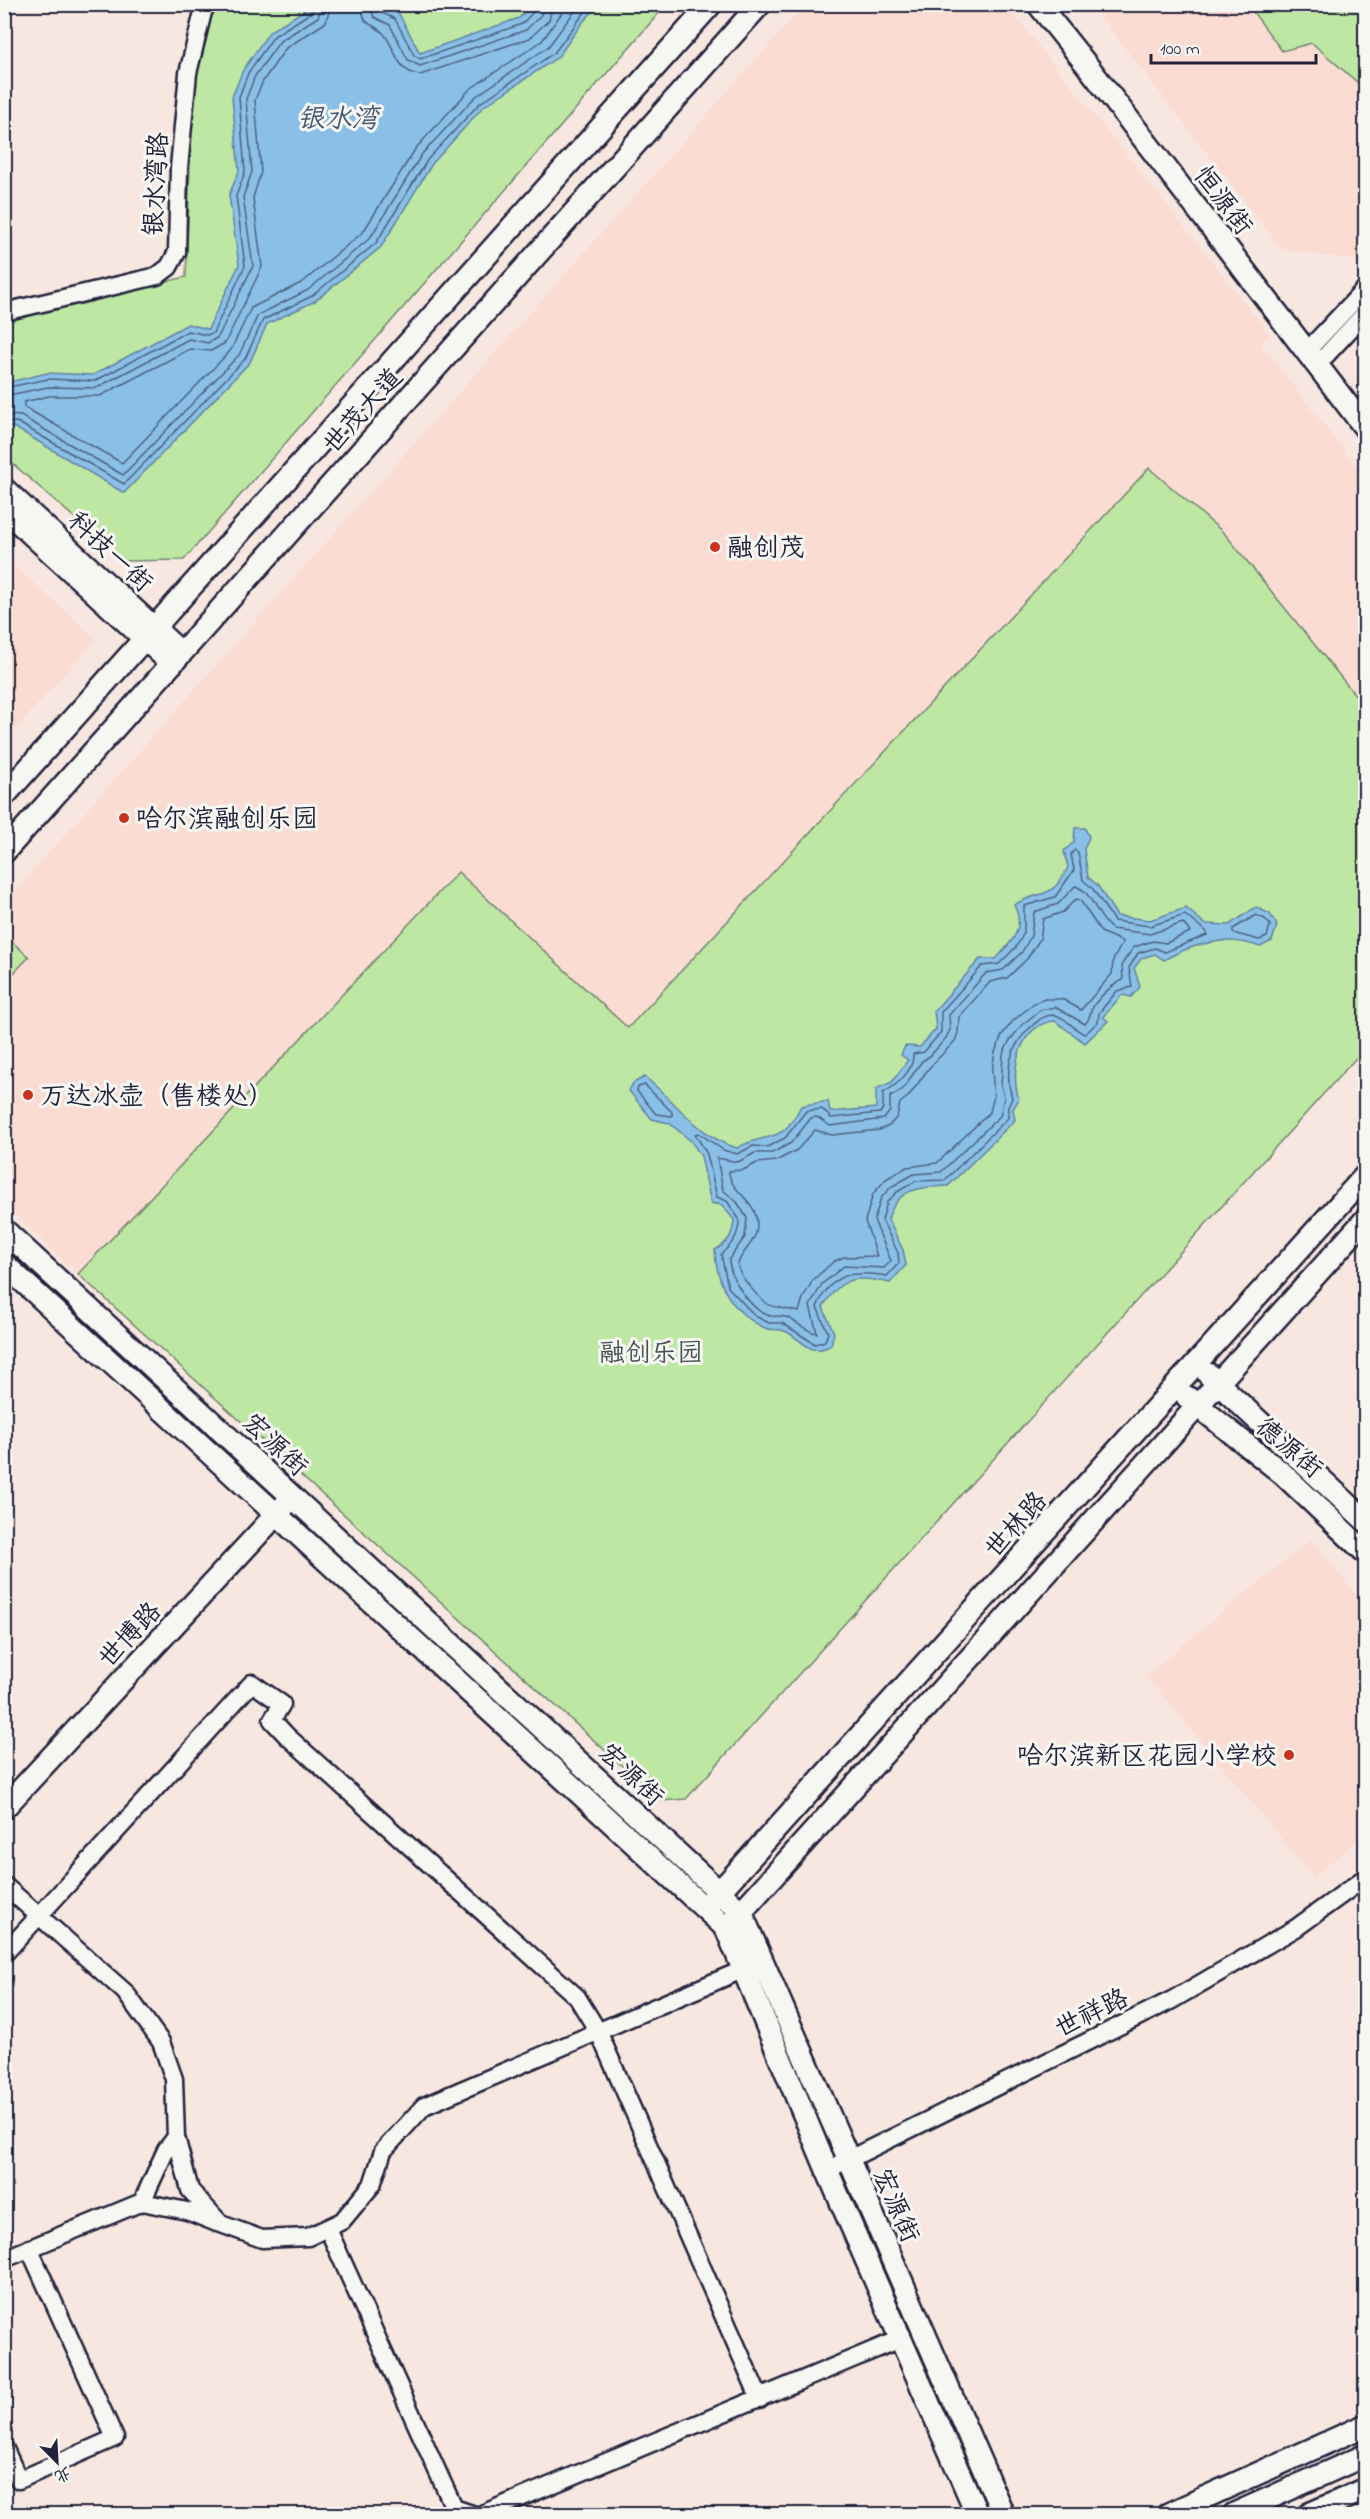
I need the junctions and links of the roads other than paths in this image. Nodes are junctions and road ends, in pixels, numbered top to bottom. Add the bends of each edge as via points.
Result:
1 (208, 4) edge
2 (711, 4) edge
3 (760, 4) edge
4 (1038, 4) edge
5 (1054, 4) edge
6 (1365, 288) edge
7 (4, 312) edge
8 (1365, 312) edge
9 (1316, 354) junction
10 (1365, 406) edge
11 (1365, 429) edge
12 (4, 489) edge
13 (4, 509) edge
14 (150, 634) junction
15 (176, 659) junction
16 (4, 796) edge
17 (4, 852) edge
18 (1365, 1175) edge
19 (1365, 1219) edge
20 (4, 1230) edge
21 (4, 1264) edge
22 (1196, 1364) junction
23 (1218, 1382) junction
24 (1175, 1387) junction
25 (1197, 1406) junction
26 (289, 1493) junction
27 (272, 1511) junction
28 (1365, 1521) edge
29 (1365, 1553) edge
30 (4, 1796) edge
31 (4, 1808) edge
32 (1365, 1877) edge
33 (4, 1886) edge
34 (719, 1892) junction
35 (704, 1908) junction
36 (741, 1912) junction
37 (39, 1916) junction
38 (726, 1928) junction
39 (4, 1954) edge
40 (742, 1970) junction
41 (599, 2033) junction
42 (176, 2137) junction
43 (848, 2160) junction
44 (827, 2170) junction
45 (142, 2202) junction
46 (221, 2224) junction
47 (328, 2229) junction
48 (29, 2248) junction
49 (4, 2259) edge
50 (900, 2339) junction
51 (760, 2399) junction
52 (1365, 2425) edge
53 (4, 2447) edge
54 (1365, 2455) edge
55 (1365, 2488) edge
56 (472, 2514) edge
57 (482, 2514) edge
58 (977, 2514) edge
59 (1003, 2514) edge
60 (1168, 2514) edge
61 (1234, 2514) edge
62 (1308, 2514) edge

1 - 7 street, 银水湾路 via 188,73 179,168 177,252 169,267 157,276
2 - 14 main road, 世茂大道
3 - 15 main road, 世茂大道
4 - 9 main road, 恒源街
5 - 9 main road, 恒源街
6 - 9 street
8 - 9 street
9 - 10 main road, 恒源街
9 - 11 main road, 恒源街
12 - 14 main road, 科技一街
13 - 14 main road, 科技一街
14 - 15 main road, 科技一街
14 - 16 main road, 世茂大道
15 - 17 main road, 世茂大道
18 - 22 main road, 世林路
19 - 23 main road
20 - 26 main road, 宏源街
21 - 27 main road, 宏源街
22 - 23 main road, 德源街
22 - 24 main road, 世林路
23 - 25 main road
23 - 28 main road, 德源街
24 - 25 main road, 德源街
24 - 34 main road, 世林路
25 - 29 main road, 德源街 via 1315,1503
25 - 36 main road
26 - 27 main road, 世博路
26 - 34 main road, 宏源街
27 - 30 main road, 世博路
27 - 31 main road, 世博路
27 - 35 main road, 宏源街
32 - 43 street, 世祥路 via 1296,1928 1172,2000
33 - 37 street
34 - 35 main road, 世林路
34 - 36 main road, 宏源街
35 - 38 main road, 宏源街
36 - 38 main road
36 - 43 main road, 宏源街
37 - 39 street
37 - 41 street via 252,1683 282,1704 272,1720 577,1997
37 - 42 street via 125,1992 161,2042 174,2079
38 - 40 main road, 宏源街
40 - 41 street
40 - 44 main road, 宏源街
41 - 47 street via 424,2106 383,2151 372,2185 342,2221
41 - 51 street
42 - 45 street
42 - 46 street via 190,2190
43 - 44 street, 世祥路
43 - 59 main road, 宏源街
44 - 50 main road, 宏源街
45 - 46 street via 187,2211
45 - 48 street
46 - 47 street via 262,2239 308,2237
47 - 56 street via 454,2508
48 - 49 street
48 - 53 street via 115,2438 19,2480
50 - 51 street
50 - 58 main road, 宏源街
51 - 57 street
52 - 60 main road
54 - 61 main road
55 - 62 main road

